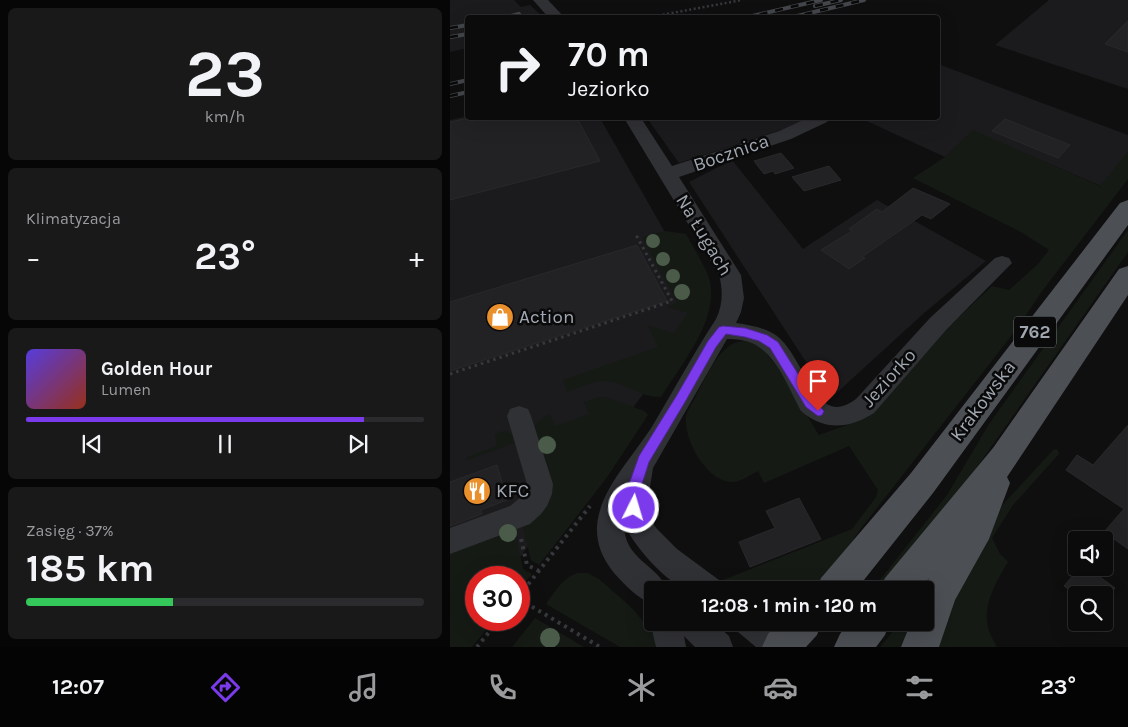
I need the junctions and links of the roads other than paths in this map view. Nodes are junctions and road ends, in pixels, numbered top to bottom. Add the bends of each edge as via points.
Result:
1 (540, 0) edge
2 (555, 15) edge
3 (633, 120) edge
4 (817, 120) edge
5 (668, 174) junction
6 (1128, 208) edge
7 (1002, 263) dead end
8 (1128, 275) edge
9 (723, 330) junction
10 (519, 416) dead end
11 (1004, 457) junction
12 (643, 460) junction
13 (450, 541) edge
14 (698, 581) edge
15 (841, 581) edge
16 (905, 581) edge
17 (644, 582) edge
18 (667, 631) edge
19 (700, 631) edge
20 (760, 631) edge
21 (795, 631) edge
22 (865, 631) edge
23 (671, 647) edge
24 (718, 647) edge
25 (780, 647) edge
26 (853, 647) edge
27 (920, 647) edge

1 - 2 street
3 - 5 street, Na Ługach
4 - 5 street, Bocznica via 785,135
5 - 9 street, Na Ługach via 730,275 734,293
6 - 15 main road, Krakowska / 762 via 922,483
7 - 9 street, Jeziorko via 938,324 865,406 845,416 827,416 810,404 774,345 745,332
8 - 11 main road, 762
9 - 12 street, Na Ługach
10 - 13 street via 541,487 538,496 531,507 516,516
11 - 16 main road, 762
11 - 27 main road via 977,528 940,593
12 - 14 street, Na Ługach via 635,487 637,524 652,544
12 - 17 street, Na Ługach via 618,495 610,535 628,568
18 - 23 street
19 - 24 street
20 - 25 street
21 - 25 main road
22 - 26 main road

